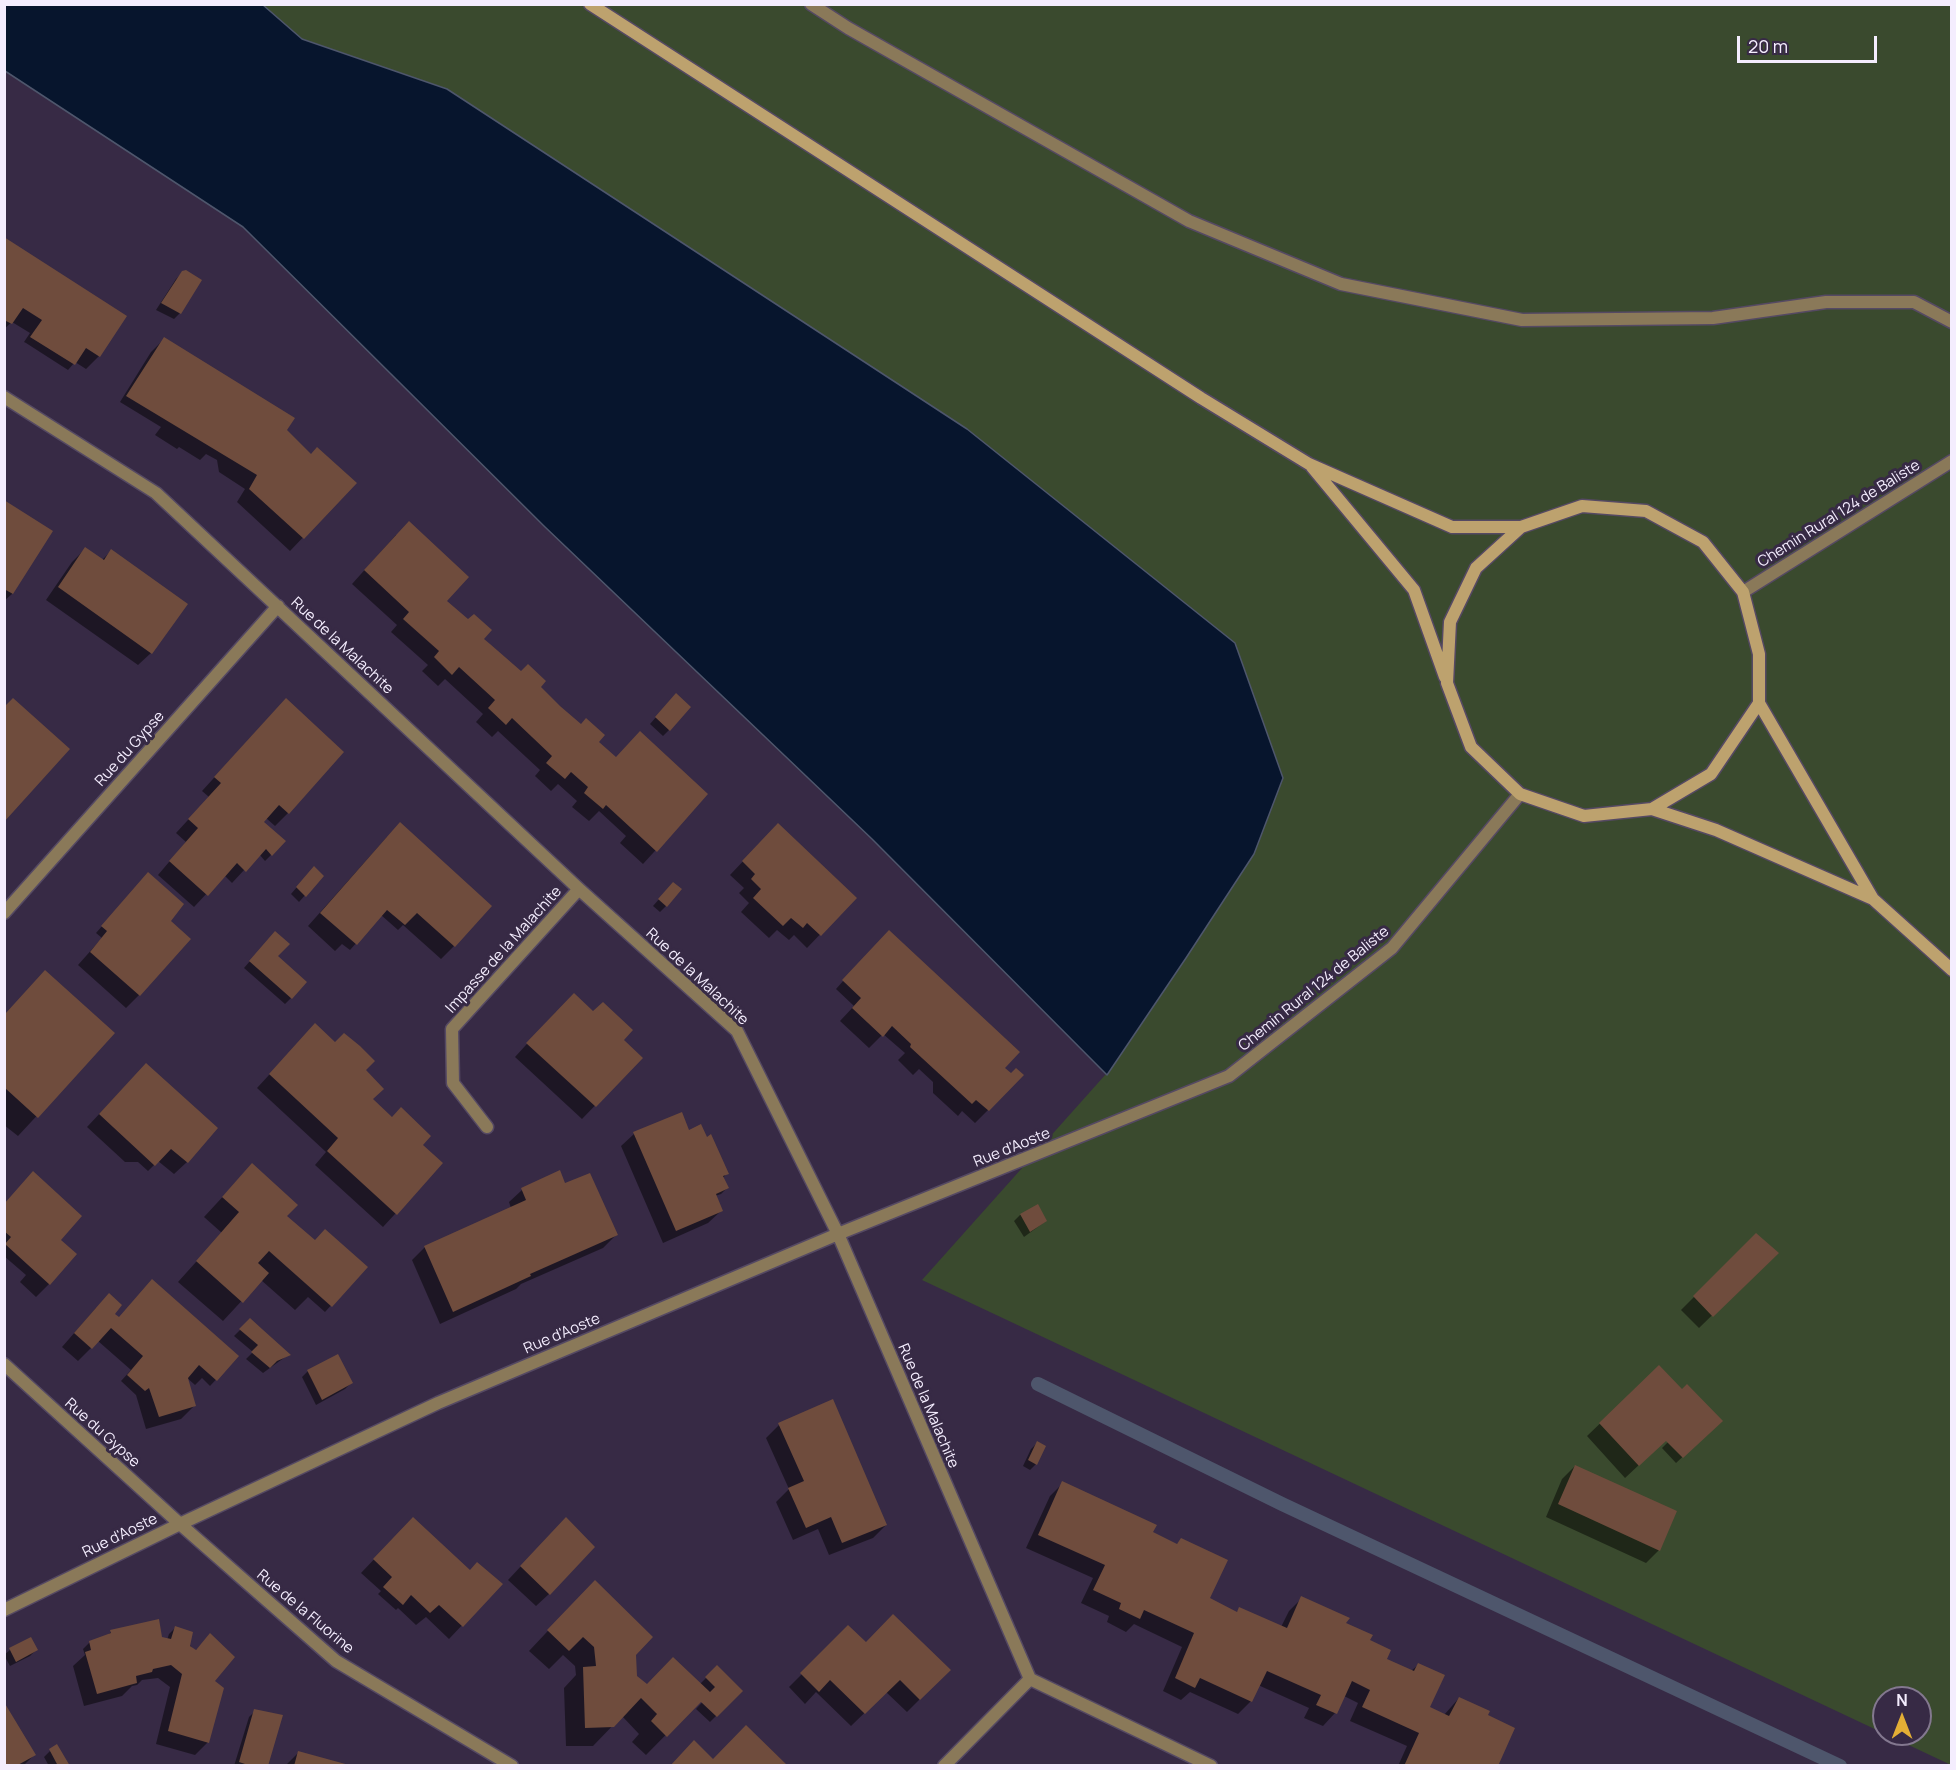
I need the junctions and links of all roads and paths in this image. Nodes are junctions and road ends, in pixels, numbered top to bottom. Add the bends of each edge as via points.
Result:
1 (590, 4) edge
2 (811, 4) edge
3 (1952, 322) edge
4 (4, 397) edge
5 (1952, 461) edge
6 (1309, 464) junction
7 (1521, 527) junction
8 (1743, 592) junction
9 (278, 606) junction
10 (1447, 683) junction
11 (1759, 703) junction
12 (1520, 794) junction
13 (1652, 809) junction
14 (579, 889) junction
15 (1873, 899) junction
16 (4, 913) edge
17 (1952, 970) edge
18 (1143, 1112) joint
19 (487, 1127) dead end
20 (838, 1234) junction
21 (4, 1364) edge
22 (180, 1524) junction
23 (4, 1610) edge
24 (1030, 1679) junction
25 (512, 1766) edge
26 (944, 1766) edge
27 (1211, 1766) edge

1 - 6 main road
2 - 3 street via 1189,221 1341,284 1522,320 1713,318 1826,302 1914,302
4 - 9 street, Rue de la Malachite via 156,493
5 - 8 street, Chemin Rural 124 de Baliste
6 - 7 main road via 1452,527
6 - 10 main road via 1414,590
7 - 8 main road via 1582,506 1647,511 1703,542
7 - 10 main road via 1476,568 1450,622
8 - 11 main road via 1759,654
9 - 14 street, Rue de la Malachite
9 - 16 street, Rue du Gypse
10 - 12 main road via 1471,747
11 - 13 main road via 1711,774
11 - 15 main road
12 - 13 main road via 1584,816
12 - 18 street, Chemin Rural 124 de Baliste via 1392,948 1229,1076
13 - 15 main road via 1716,830
14 - 19 street, Impasse de la Malachite via 452,1029 453,1083
14 - 20 street, Rue de la Malachite via 737,1031
15 - 17 main road
18 - 20 street, Rue d'Aoste
20 - 22 street, Rue d'Aoste via 438,1403
20 - 24 street, Rue de la Malachite
21 - 22 street, Rue du Gypse
22 - 23 street, Rue d'Aoste
22 - 25 street, Rue de la Fluorine via 336,1661
24 - 26 street
24 - 27 street

